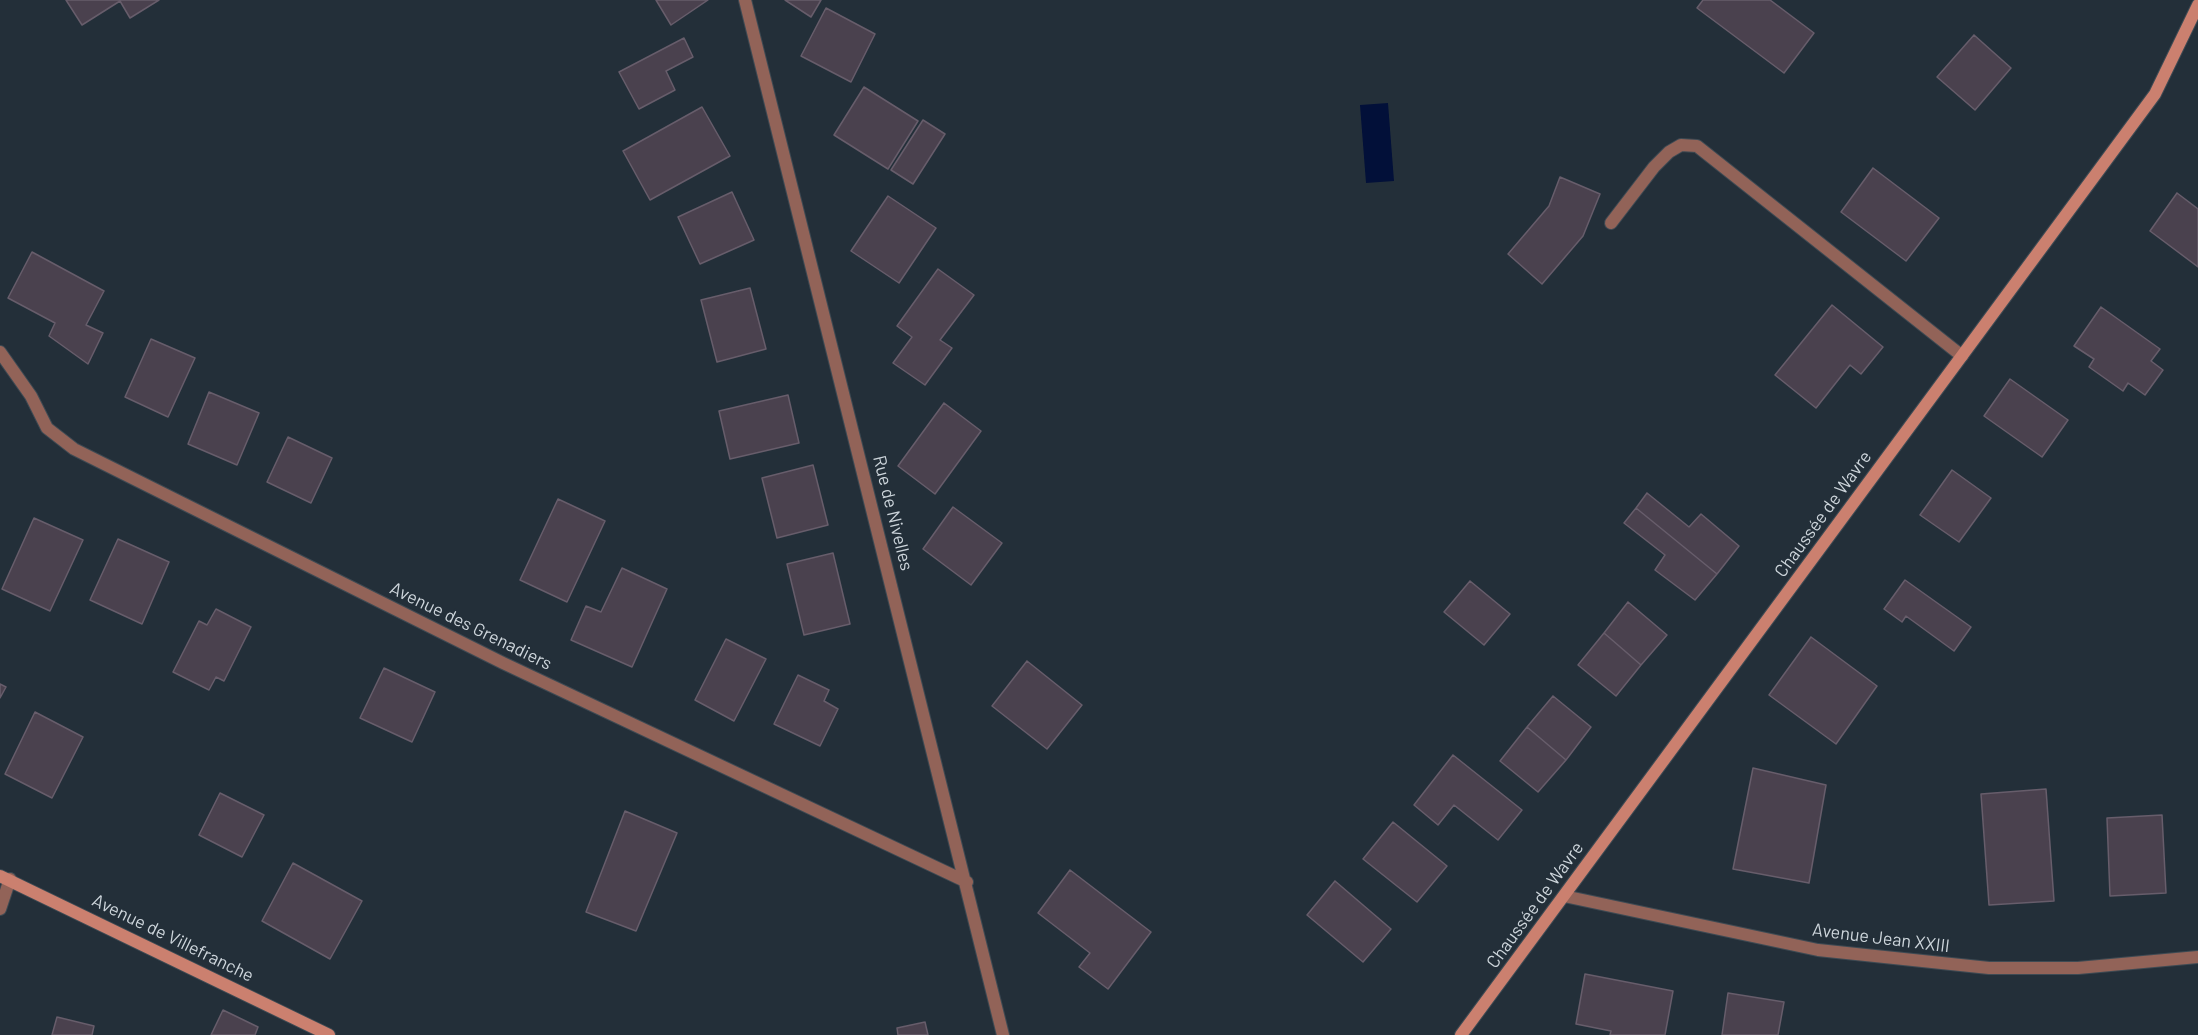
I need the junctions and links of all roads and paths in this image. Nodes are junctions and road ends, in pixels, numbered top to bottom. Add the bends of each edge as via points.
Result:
1 (745, 0) edge
2 (2198, 5) edge
3 (1611, 223) dead end
4 (0, 352) edge
5 (1962, 356) junction
6 (5, 878) edge
7 (967, 882) junction
8 (1564, 896) junction
9 (0, 909) edge
10 (2198, 957) edge
11 (329, 1035) edge
12 (1003, 1035) edge
13 (1461, 1035) edge

1 - 7 street, Rue de Nivelles
2 - 5 street, Chaussée de Wavre via 2155,94
3 - 5 street via 1669,152 1681,146 1697,146
4 - 7 street, Avenue des Grenadiers via 31,396 46,428 74,449 503,663
5 - 8 street, Chaussée de Wavre
6 - 9 street
6 - 11 street, Avenue de Villefranche
7 - 12 street, Rue de Nivelles
8 - 10 street, Avenue Jean XXIII via 1818,950 1979,968 2078,968
8 - 13 street, Chaussée de Wavre

